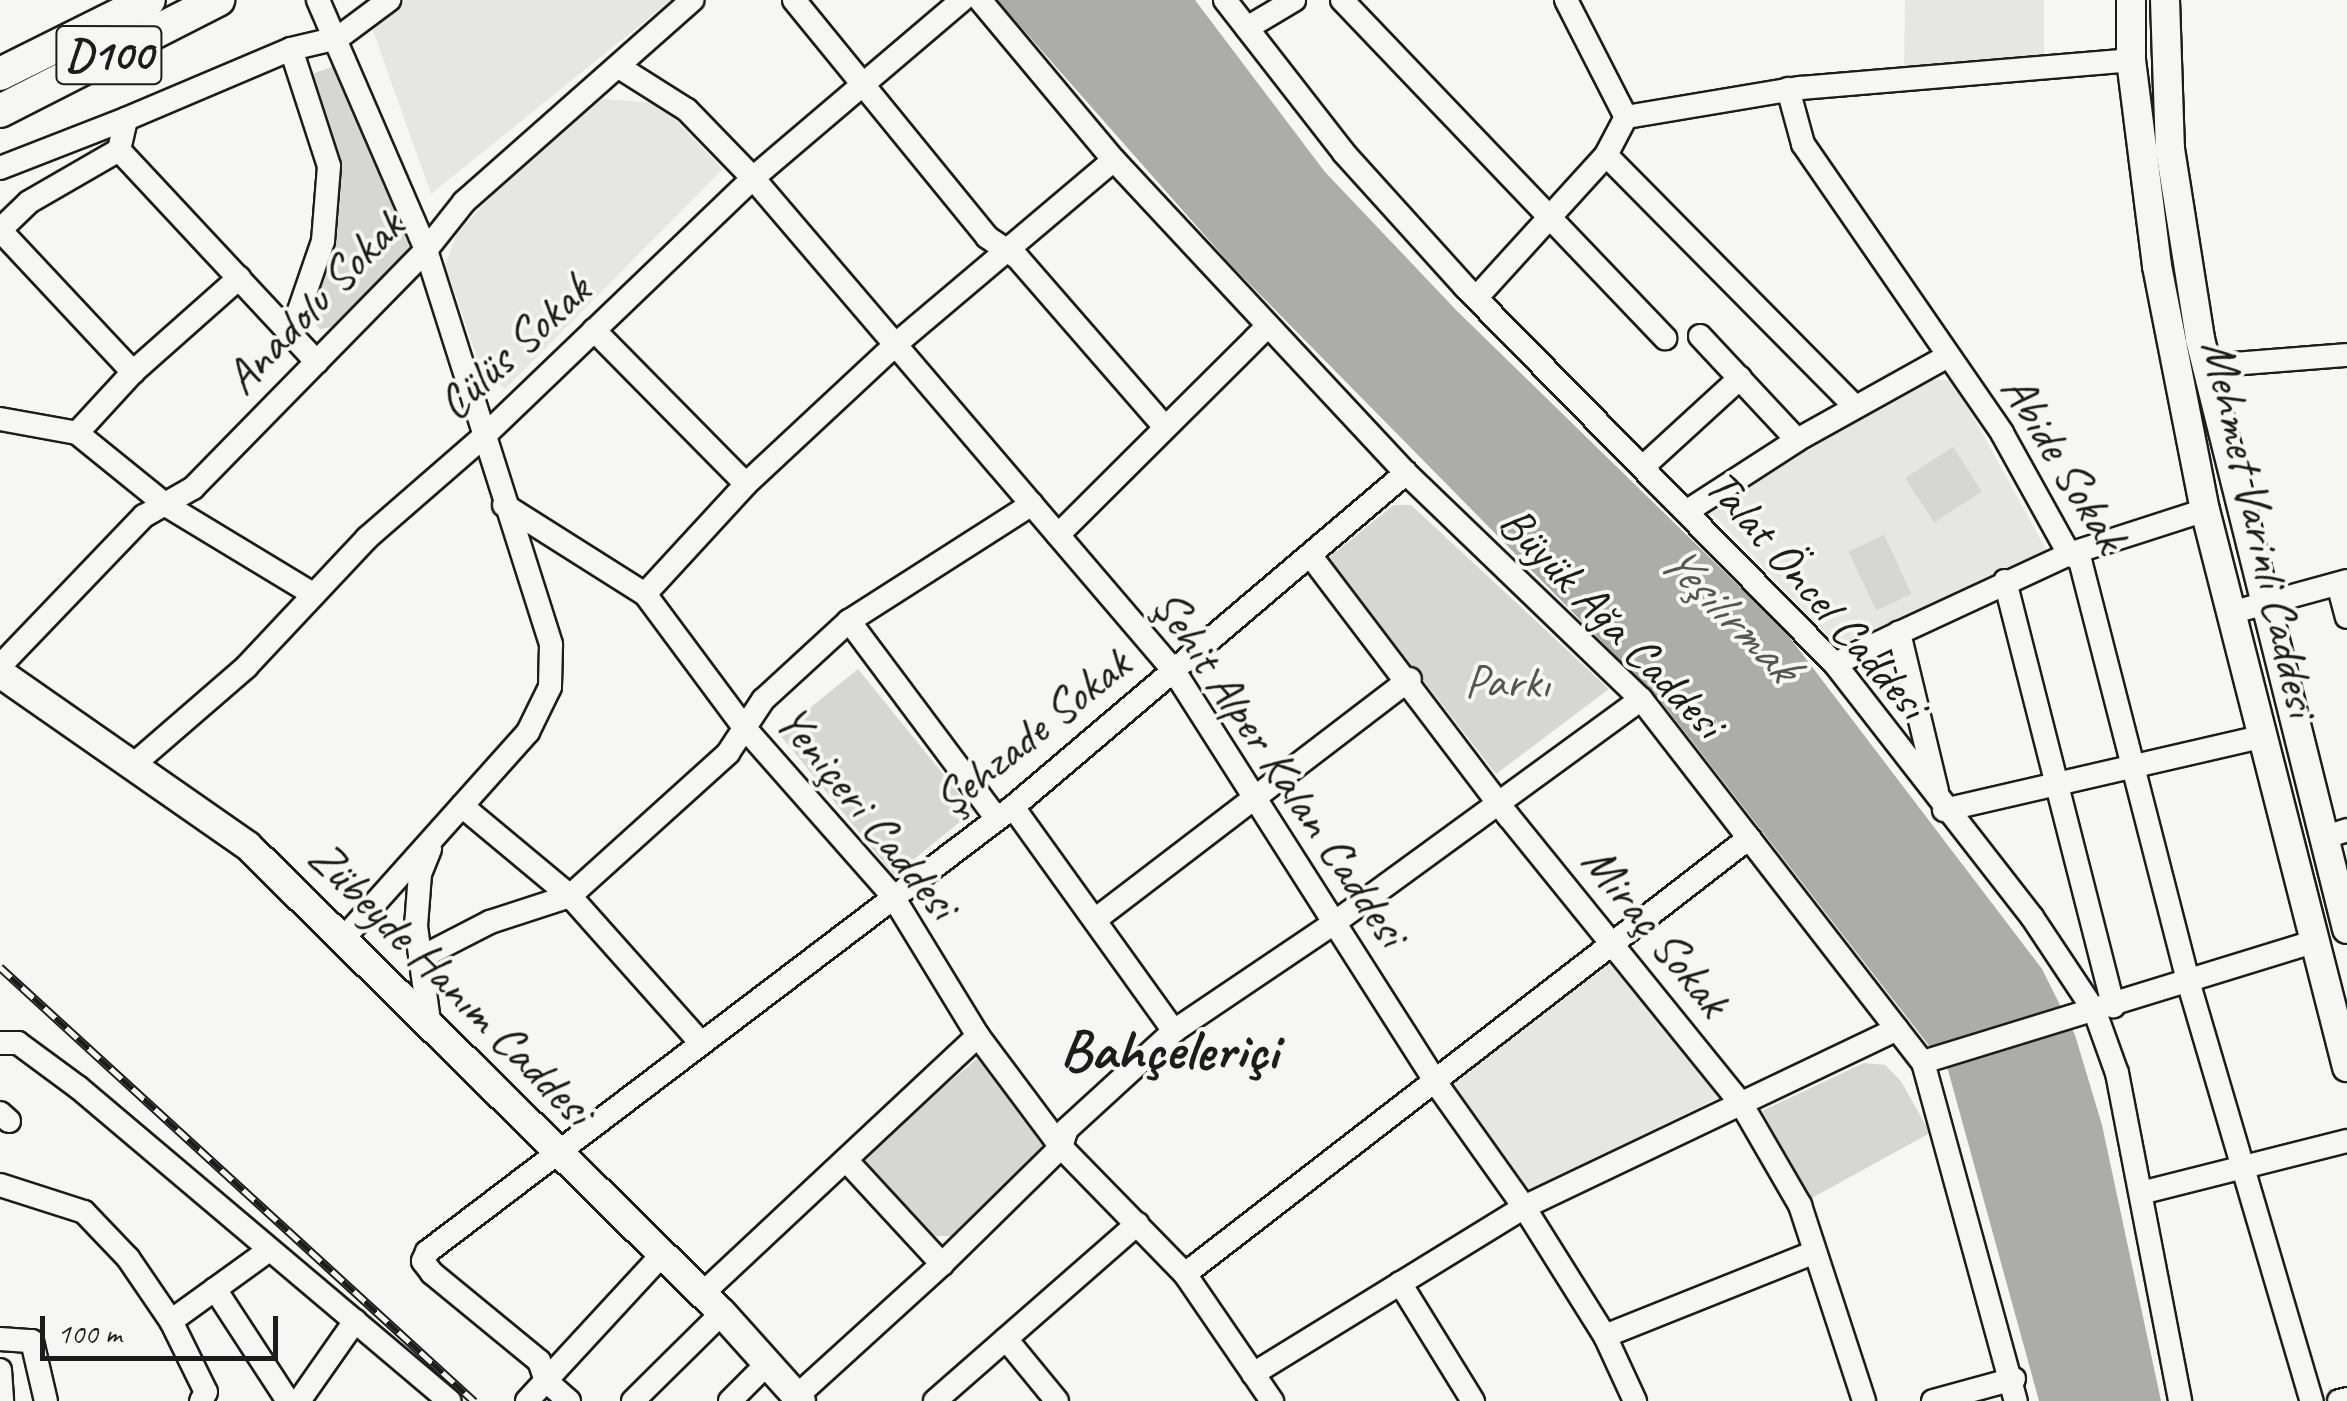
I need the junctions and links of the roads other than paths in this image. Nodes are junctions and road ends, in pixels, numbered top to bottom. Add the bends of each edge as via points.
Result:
1 (149, 0) edge
2 (218, 0) edge
3 (318, 0) edge
4 (389, 0) edge
5 (692, 0) edge
6 (794, 0) edge
7 (962, 0) edge
8 (980, 0) edge
9 (1225, 0) edge
10 (1294, 0) edge
11 (1342, 0) edge
12 (1566, 0) edge
13 (2132, 0) edge
14 (2165, 0) edge
15 (1247, 28) junction
16 (338, 38) junction
17 (291, 49) junction
18 (2131, 60) junction
19 (619, 67) junction
20 (0, 74) edge
21 (864, 82) junction
22 (1788, 90) junction
23 (0, 111) edge
24 (1626, 117) junction
25 (126, 119) junction
26 (119, 150) junction
27 (1606, 155) junction
28 (1114, 160) junction
29 (0, 168) edge
30 (753, 178) junction
31 (1550, 220) junction
32 (0, 230) edge
33 (426, 250) junction
34 (1007, 251) junction
35 (239, 278) junction
36 (1478, 297) junction
37 (1268, 326) junction
38 (594, 330) junction
39 (291, 334) junction
40 (1700, 336) dead end
41 (1664, 338) dead end
42 (896, 344) junction
43 (1948, 356) junction
44 (2347, 356) edge
45 (317, 362) junction
46 (2207, 366) junction
47 (133, 372) junction
48 (1740, 378) junction
49 (1855, 407) junction
50 (0, 419) edge
51 (1164, 426) junction
52 (77, 433) junction
53 (482, 438) junction
54 (1798, 440) junction
55 (1645, 465) junction
56 (1406, 473) junction
57 (746, 484) junction
58 (1032, 504) junction
59 (166, 505) junction
60 (504, 505) junction
61 (1689, 510) junction
62 (2205, 510) junction
63 (1058, 534) junction
64 (2069, 554) junction
65 (1310, 555) junction
66 (2005, 582) junction
67 (2342, 583) edge
68 (313, 594) junction
69 (645, 594) junction
70 (2267, 603) junction
71 (2230, 613) junction
72 (2347, 618) edge
73 (849, 621) junction
74 (1898, 633) junction
75 (1835, 664) junction
76 (0, 669) edge
77 (1174, 671) junction
78 (1410, 680) junction
79 (1641, 700) junction
80 (743, 726) junction
81 (2261, 737) junction
82 (133, 765) junction
83 (2135, 766) junction
84 (2056, 784) junction
85 (1257, 798) junction
86 (462, 806) junction
87 (1500, 806) junction
88 (1942, 807) junction
89 (1005, 813) junction
90 (2337, 834) edge
91 (435, 836) junction
92 (1749, 838) junction
93 (892, 895) junction
94 (570, 896) junction
95 (1096, 919) junction
96 (1338, 921) junction
97 (2347, 929) edge
98 (344, 938) junction
99 (2313, 942) junction
100 (1614, 946) junction
101 (420, 958) junction
102 (2188, 981) junction
103 (2095, 1012) junction
104 (429, 1020) junction
105 (1897, 1028) junction
106 (1174, 1031) junction
107 (978, 1036) junction
108 (698, 1041) junction
109 (0, 1043) edge
110 (1931, 1061) junction
111 (2347, 1067) edge
112 (1436, 1082) junction
113 (1742, 1105) junction
114 (2347, 1141) edge
115 (556, 1148) junction
116 (1061, 1148) junction
117 (846, 1160) junction
118 (2247, 1166) junction
119 (0, 1184) edge
120 (2142, 1194) junction
121 (1524, 1207) junction
122 (1137, 1224) junction
123 (268, 1250) junction
124 (1815, 1252) junction
125 (661, 1256) junction
126 (942, 1264) junction
127 (1186, 1274) junction
128 (1400, 1283) junction
129 (215, 1288) junction
130 (712, 1303) junction
131 (171, 1321) junction
132 (355, 1322) junction
133 (1605, 1336) junction
134 (0, 1339) edge
135 (1006, 1339) junction
136 (768, 1363) junction
137 (0, 1370) edge
138 (1254, 1374) junction
139 (546, 1380) junction
140 (2015, 1390) edge
141 (799, 1399) edge
142 (2347, 1399) edge
143 (2, 1401) edge
144 (46, 1401) edge
145 (201, 1401) edge
146 (288, 1401) edge
147 (299, 1401) edge
148 (450, 1401) edge
149 (527, 1401) edge
150 (569, 1401) edge
151 (632, 1401) edge
152 (730, 1401) edge
153 (935, 1401) edge
154 (1056, 1401) edge
155 (1272, 1401) edge
156 (1473, 1401) edge
157 (1635, 1401) edge
158 (1864, 1401) edge
159 (1933, 1401) edge
160 (2180, 1401) edge
161 (2312, 1401) edge
162 (2339, 1401) edge

1 - 20 highway, D100
2 - 23 highway, D100
3 - 16 street
4 - 16 street
5 - 19 street, Anadolu Sokak
6 - 21 street
7 - 21 street, Cülüs Sokak
8 - 28 street, Büyük Ağa Caddesi
9 - 15 street, Talat Öncel Caddesi
10 - 15 street
11 - 31 street
12 - 24 street
13 - 18 main road, Mehmet Varinli Caddesi
14 - 46 main road, Mehmet Varinli Caddesi via 2170,149
15 - 36 street, Talat Öncel Caddesi via 1344,153
16 - 17 street
16 - 33 street
17 - 25 street
17 - 39 street via 329,166 323,241
18 - 22 street
18 - 62 main road, Mehmet Varinli Caddesi via 2157,266
19 - 30 street, Şehit Alper Kalan Caddesi via 687,110
19 - 33 street, Anadolu Sokak via 519,150
21 - 30 street, Cülüs Sokak
21 - 34 street via 987,238
22 - 24 street
22 - 43 street, Abide Sokak via 1803,144
24 - 27 street
25 - 26 street
25 - 29 street
26 - 32 street via 29,202
26 - 35 street
27 - 31 street
27 - 49 street
28 - 34 street
28 - 37 street, Büyük Ağa Caddesi
30 - 38 street, Cülüs Sokak
30 - 42 street, Şehit Alper Kalan Caddesi
31 - 36 street
31 - 41 street
32 - 47 street
33 - 45 street, Anadolu Sokak
33 - 53 street
34 - 42 street
34 - 51 street
35 - 39 street
35 - 47 street
36 - 55 street, Talat Öncel Caddesi
37 - 51 street
37 - 56 street, Büyük Ağa Caddesi
38 - 53 street, Cülüs Sokak
38 - 57 street
39 - 45 street
40 - 48 street
42 - 57 street
42 - 58 street, Şehit Alper Kalan Caddesi
43 - 49 street
43 - 64 street, Abide Sokak via 2002,432
44 - 46 street
45 - 59 street, Anadolu Sokak via 192,488
46 - 70 main road, Mehmet Varinli Caddesi
47 - 52 street
48 - 54 street
48 - 55 street
49 - 54 street
50 - 52 street
51 - 63 street
52 - 59 street
53 - 60 street
53 - 68 street, Cülüs Sokak
54 - 61 street
55 - 61 street, Talat Öncel Caddesi
56 - 65 street, Şehzade Sokak
56 - 79 street, Büyük Ağa Caddesi
57 - 69 street
58 - 63 street, Şehit Alper Kalan Caddesi
58 - 73 street
59 - 68 street
59 - 76 street, Anadolu Sokak via 144,516
60 - 69 street, Yeniçeri Caddesi
60 - 86 street via 551,645 550,687 528,732
61 - 75 street, Talat Öncel Caddesi
62 - 64 street
62 - 71 main road, Mehmet Varinli Caddesi
63 - 77 street, Şehit Alper Kalan Caddesi
64 - 66 street
64 - 83 street, Abide Sokak via 2080,560
65 - 77 street, Şehzade Sokak
65 - 78 street, Miraç Sokak
66 - 74 street
66 - 84 street
67 - 70 street
67 - 72 street
68 - 82 street, Cülüs Sokak via 246,667
69 - 80 street, Yeniçeri Caddesi
70 - 71 street
70 - 90 main road, Mehmet Varinli Caddesi
71 - 81 main road, Mehmet Varinli Caddesi
73 - 80 street
73 - 89 street
74 - 75 street
74 - 88 street
75 - 88 street, Talat Öncel Caddesi
76 - 82 main road, Zübeyde Hanım Caddesi
77 - 85 street, Şehit Alper Kalan Caddesi
77 - 89 street, Şehzade Sokak
78 - 85 street
78 - 87 street, Miraç Sokak
79 - 87 street
79 - 92 street, Büyük Ağa Caddesi
80 - 93 street, Yeniçeri Caddesi
80 - 94 street via 728,752
81 - 83 street
81 - 99 main road, Mehmet Varinli Caddesi
82 - 98 main road, Zübeyde Hanım Caddesi via 248,846
83 - 84 street
83 - 102 street, Abide Sokak
84 - 88 street
84 - 103 street
85 - 95 street
85 - 96 street, Şehit Alper Kalan Caddesi
86 - 91 street
86 - 94 street
87 - 96 street
87 - 100 street, Miraç Sokak
88 - 103 street, Talat Öncel Caddesi via 2032,916
89 - 93 street, Şehzade Sokak
89 - 95 street
90 - 97 main road, Mehmet Varinli Caddesi
91 - 98 street
91 - 101 street via 420,874
92 - 100 street
92 - 105 street, Büyük Ağa Caddesi
93 - 107 street, Yeniçeri Caddesi
93 - 108 street, Şehzade Sokak
94 - 101 street via 490,922
94 - 108 street
95 - 106 street
96 - 106 street
96 - 112 street, Şehit Alper Kalan Caddesi
98 - 104 main road, Zübeyde Hanım Caddesi
99 - 102 street
99 - 111 main road, Mehmet Varinli Caddesi
100 - 112 street
100 - 113 street, Miraç Sokak
101 - 104 street
102 - 103 street
102 - 118 street, Abide Sokak
103 - 110 street
103 - 120 street, Talat Öncel Caddesi via 2116,1072
104 - 115 main road, Zübeyde Hanım Caddesi
105 - 110 street, Büyük Ağa Caddesi
105 - 113 street
106 - 116 street via 1067,1129
107 - 116 street, Yeniçeri Caddesi
107 - 117 street
108 - 115 street, Şehzade Sokak
109 - 123 street via 18,1043 79,1088
110 - 140 street, Büyük Ağa Caddesi
112 - 121 street, Şehit Alper Kalan Caddesi
112 - 127 street
113 - 121 street
113 - 124 street, Miraç Sokak via 1800,1205
114 - 118 street
115 - 125 main road, Zübeyde Hanım Caddesi
115 - 139 street, Şehzade Sokak via 423,1260 539,1361
116 - 122 street, Yeniçeri Caddesi
116 - 126 street
117 - 126 street
117 - 130 street
118 - 120 street
118 - 161 street, Abide Sokak
119 - 131 street via 84,1212 128,1258
120 - 160 street, Talat Öncel Caddesi
121 - 128 street
121 - 133 street, Şehit Alper Kalan Caddesi
122 - 127 street, Yeniçeri Caddesi
122 - 135 street
123 - 129 street
123 - 132 street
124 - 133 street
124 - 158 street, Miraç Sokak
125 - 130 main road, Zübeyde Hanım Caddesi
125 - 139 street
126 - 141 street
127 - 138 street, Yeniçeri Caddesi
128 - 138 street
128 - 156 street
129 - 131 street
129 - 146 street
130 - 136 main road, Zübeyde Hanım Caddesi
130 - 151 street
131 - 145 street via 206,1392
132 - 147 street
132 - 148 street
133 - 157 street, Şehit Alper Kalan Caddesi
134 - 144 street via 32,1341
135 - 153 street
135 - 154 street
136 - 141 main road, Zübeyde Hanım Caddesi
136 - 152 street
137 - 143 street
138 - 155 street, Yeniçeri Caddesi
139 - 149 street
139 - 150 street
140 - 159 street
142 - 162 street

